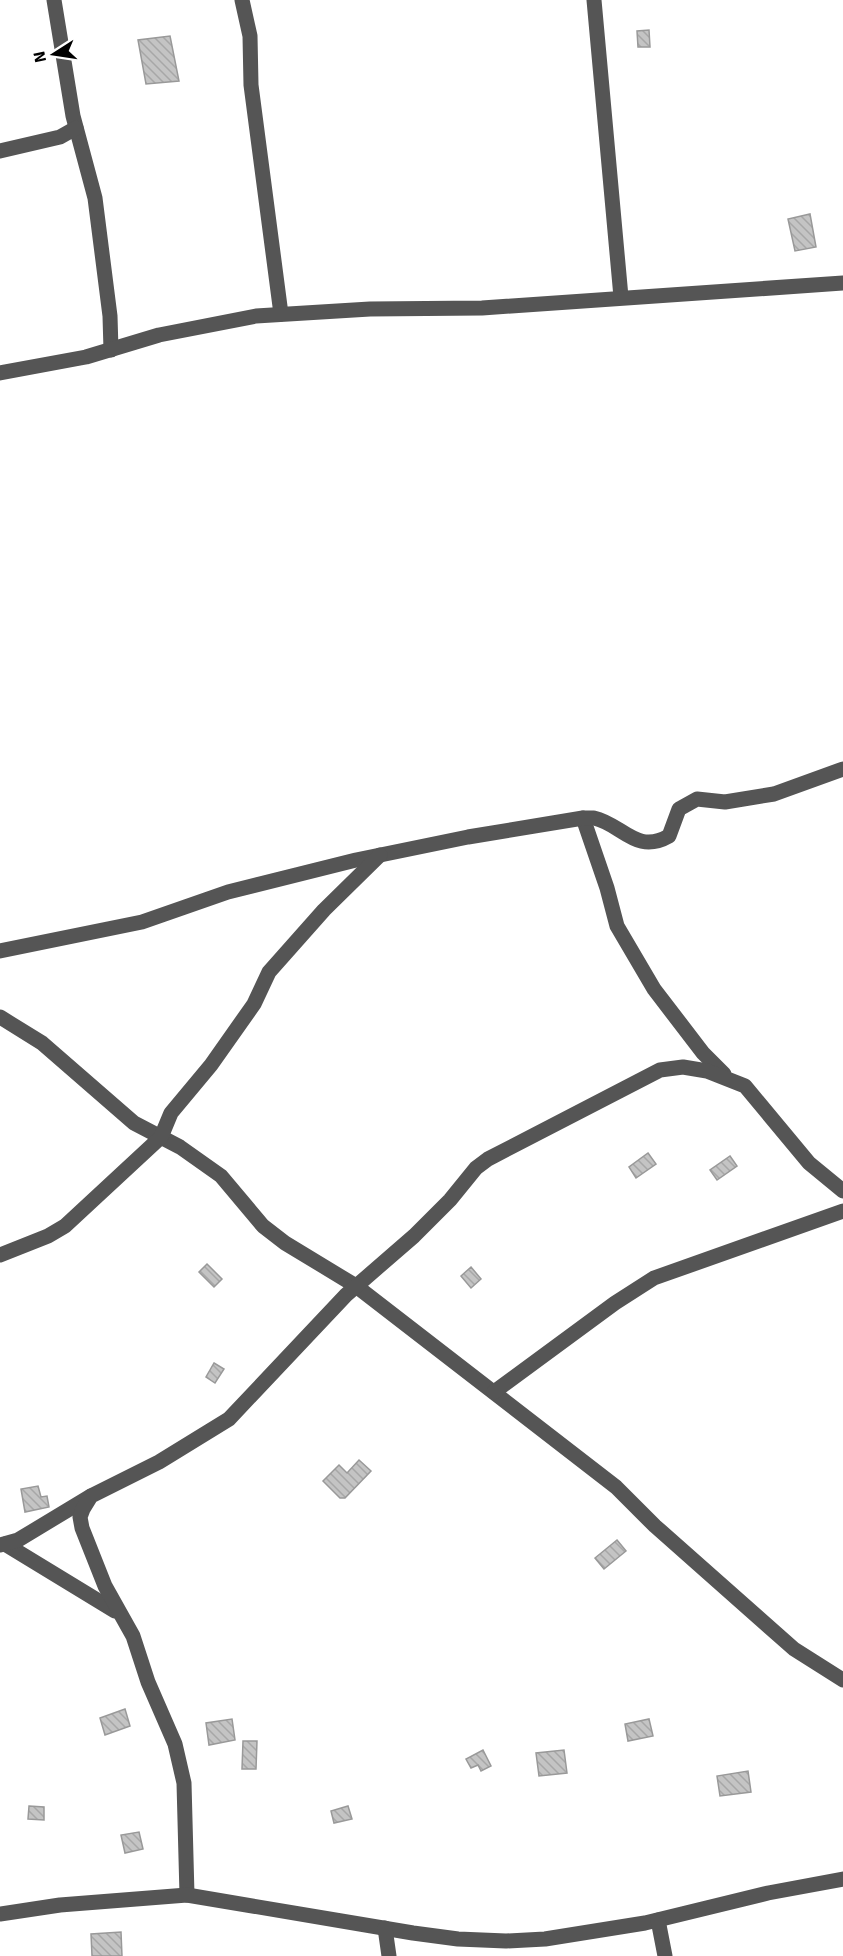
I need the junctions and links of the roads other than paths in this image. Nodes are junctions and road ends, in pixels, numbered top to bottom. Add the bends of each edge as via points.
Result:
1 (54, 0) edge
2 (242, 0) edge
3 (594, 0) edge
4 (76, 128) junction
5 (0, 151) edge
6 (843, 282) edge
7 (621, 297) junction
8 (281, 314) junction
9 (111, 350) junction
10 (0, 374) edge
11 (843, 769) edge
12 (583, 818) junction
13 (380, 855) junction
14 (0, 951) edge
15 (0, 1017) edge
16 (726, 1077) junction
17 (161, 1137) junction
18 (843, 1191) edge
19 (843, 1211) edge
20 (0, 1255) edge
21 (356, 1286) junction
22 (494, 1392) junction
23 (91, 1496) junction
24 (3, 1545) edge
25 (119, 1613) junction
26 (843, 1680) edge
27 (843, 1879) edge
28 (187, 1895) junction
29 (0, 1914) edge
30 (658, 1920) junction
31 (385, 1928) junction
32 (389, 1956) edge
33 (665, 1956) edge

1 - 4 street
2 - 8 street via 250,36 252,96
3 - 7 street
4 - 5 street via 60,137
4 - 9 street via 95,198
6 - 7 street
7 - 8 street via 482,308
8 - 9 street via 170,333
9 - 10 street
11 - 12 street via 774,794 724,802 697,799 679,809 669,836 654,842 628,837 604,820
12 - 13 street
12 - 16 street via 617,926 654,988
13 - 14 street via 228,892 142,922
13 - 17 street via 269,972 254,1004 171,1113
15 - 17 street via 42,1043 134,1123
16 - 18 street via 745,1086 809,1163
16 - 21 street via 684,1067 660,1070 488,1159 414,1236
17 - 20 street via 65,1226
17 - 21 street via 221,1176 263,1226 285,1243
19 - 22 street via 654,1278
21 - 22 street
21 - 23 street via 229,1419 159,1462
22 - 26 street via 616,1487 794,1649
23 - 24 street
23 - 25 street via 80,1517 82,1528
24 - 25 street
25 - 28 street via 133,1636 148,1682 176,1744 184,1783
27 - 30 street
28 - 29 street
28 - 31 street
30 - 31 street via 545,1939 506,1941 458,1939
30 - 33 street
31 - 32 street

